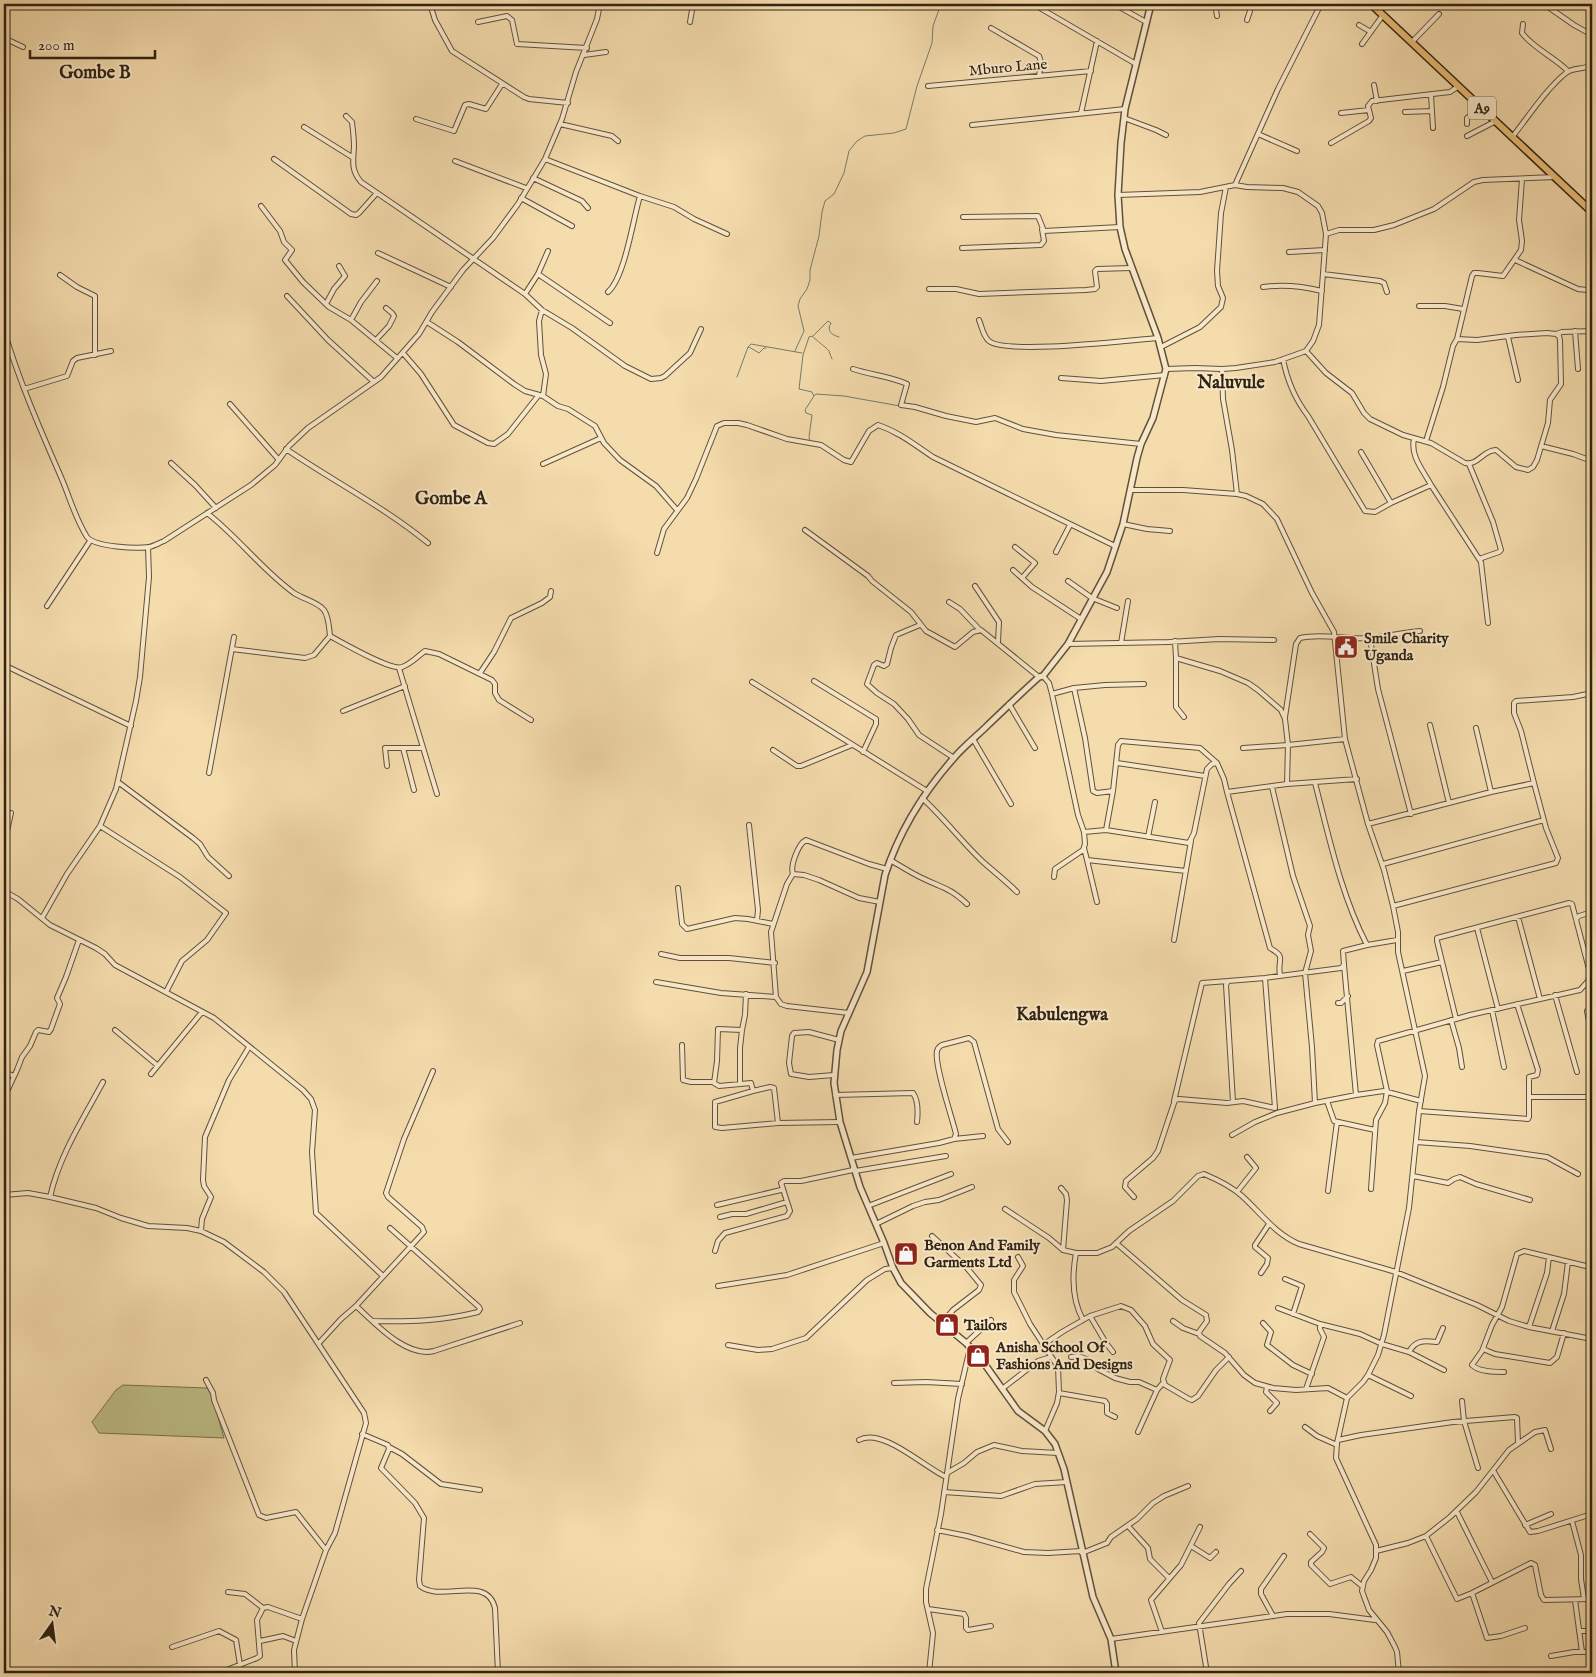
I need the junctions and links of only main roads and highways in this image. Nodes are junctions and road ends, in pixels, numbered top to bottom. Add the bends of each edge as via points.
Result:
1 (1371, 4) edge
2 (1592, 212) edge

1 - 2 main road, A9

